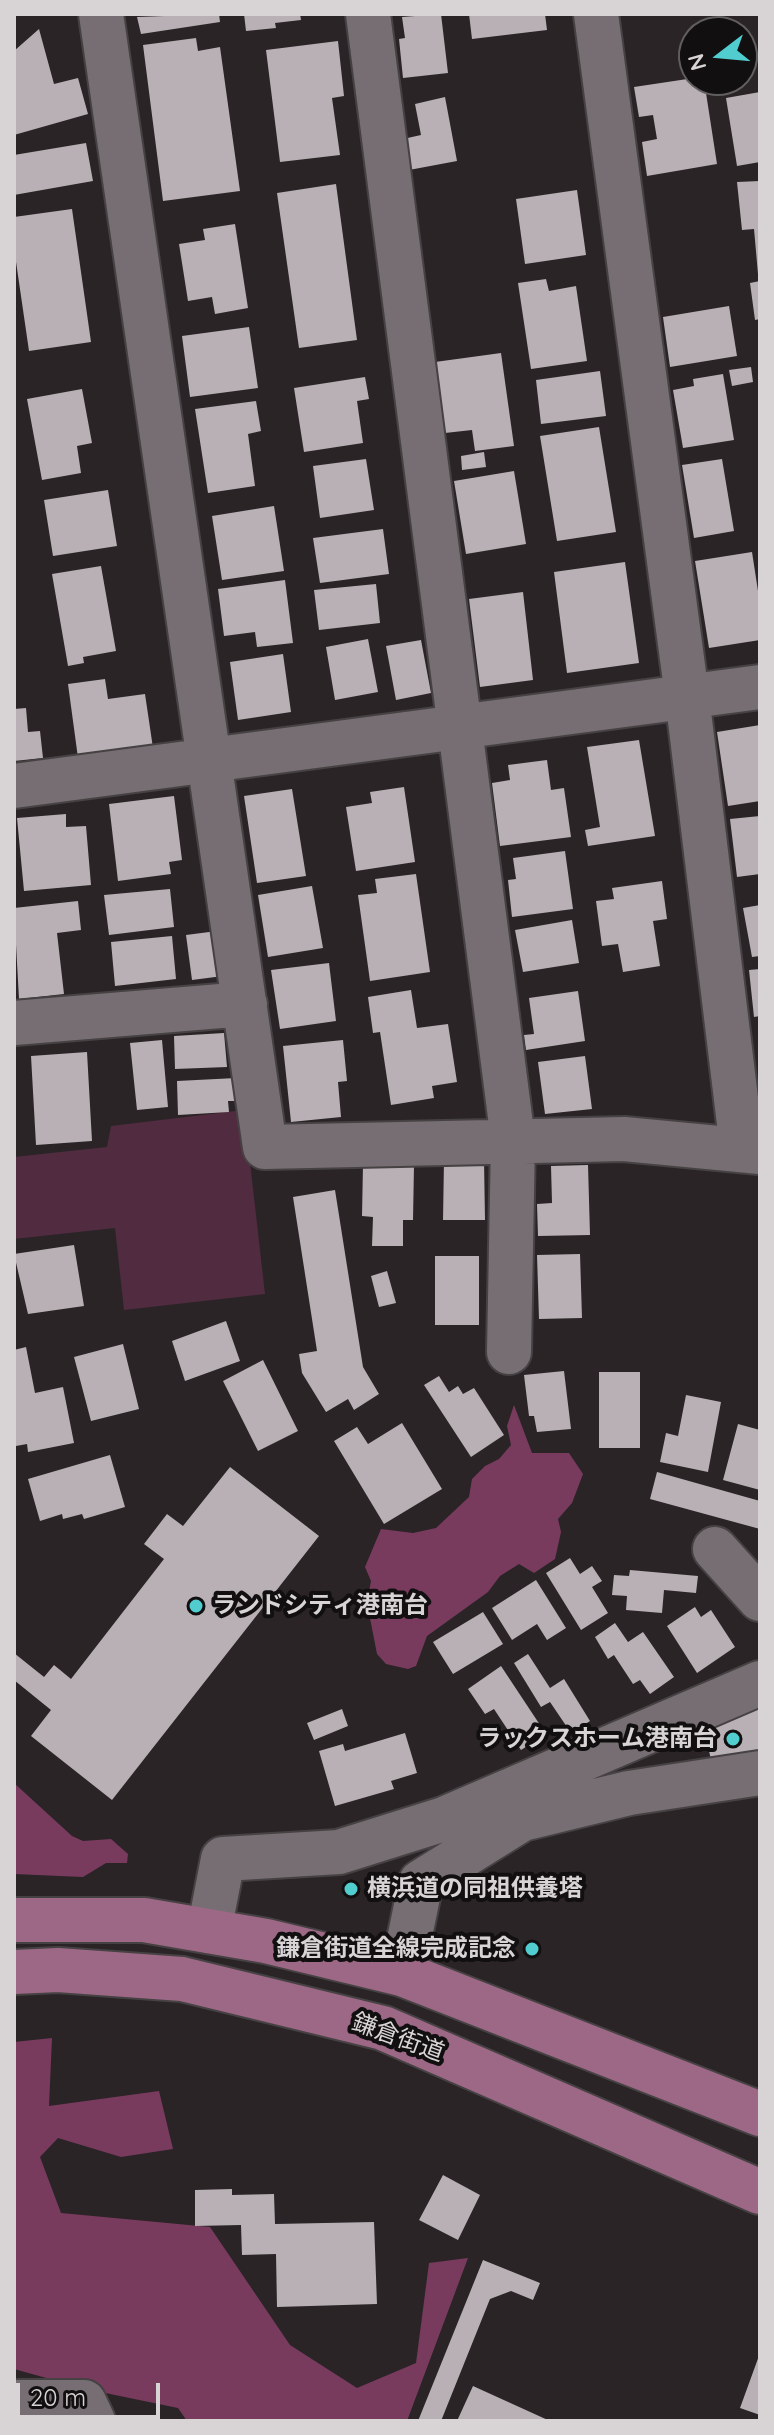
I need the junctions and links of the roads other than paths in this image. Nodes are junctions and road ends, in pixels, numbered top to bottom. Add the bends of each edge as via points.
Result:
1 (101, 14) edge
2 (368, 14) edge
3 (596, 14) edge
4 (760, 687) edge
5 (687, 696) junction
6 (461, 727) junction
7 (210, 762) junction
8 (14, 786) edge
9 (245, 1004) junction
10 (14, 1023) edge
11 (513, 1140) junction
12 (751, 1150) edge
13 (509, 1352) dead end
14 (715, 1549) dead end
15 (760, 1599) edge
16 (760, 1683) edge
17 (760, 1773) edge
18 (460, 1832) junction
19 (14, 1920) edge
20 (209, 1931) junction
21 (14, 1972) edge
22 (402, 1974) junction
23 (760, 2114) edge
24 (760, 2192) edge
25 (14, 2402) edge
26 (93, 2421) edge

1 - 7 street
2 - 6 street
3 - 5 street
4 - 5 street
5 - 6 street
5 - 12 street
6 - 7 street
6 - 11 street
7 - 8 street
7 - 9 street
9 - 10 street
9 - 11 street via 265,1147
11 - 12 street via 624,1139
11 - 13 street
14 - 15 street
16 - 18 street
17 - 18 street via 629,1793
18 - 20 street via 339,1852 223,1859
18 - 22 street via 421,1882
19 - 20 main road via 144,1920
20 - 22 main road
21 - 24 main road, 鎌倉街道 via 182,1979 383,2028
22 - 23 main road
25 - 26 street via 84,2402

